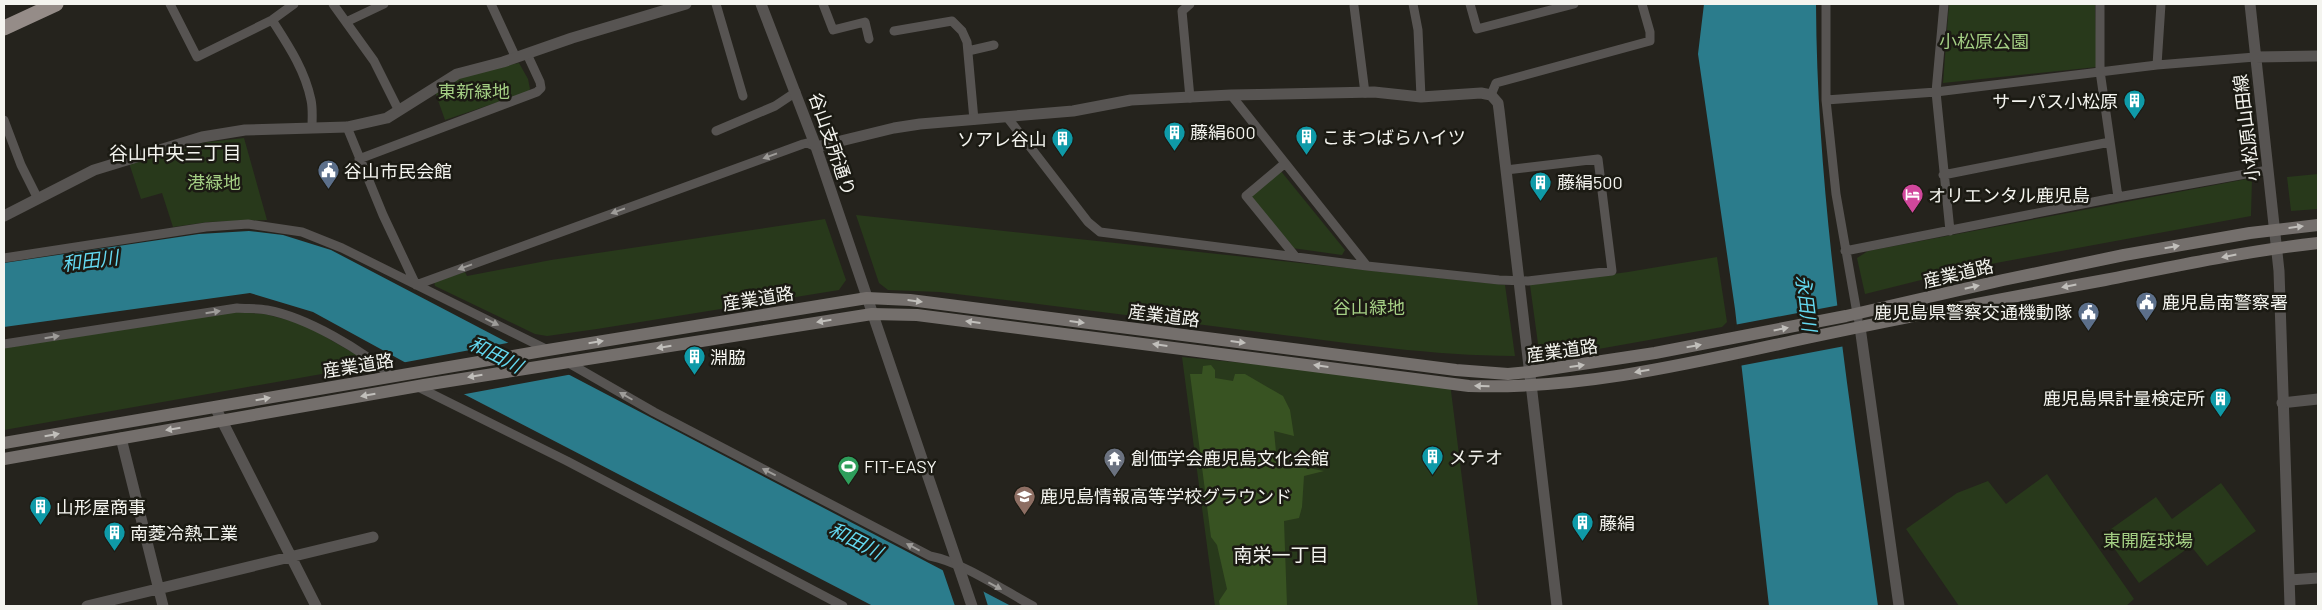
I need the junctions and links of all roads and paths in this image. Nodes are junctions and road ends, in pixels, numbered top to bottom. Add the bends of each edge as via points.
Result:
1 (56, 4) edge
2 (170, 4) edge
3 (294, 4) edge
4 (333, 4) edge
5 (384, 4) edge
6 (491, 4) edge
7 (686, 4) edge
8 (716, 4) edge
9 (762, 4) edge
10 (823, 4) edge
11 (1190, 4) edge
12 (1413, 4) edge
13 (1470, 4) edge
14 (1574, 4) edge
15 (1642, 4) edge
16 (1826, 4) edge
17 (1944, 4) edge
18 (2100, 4) edge
19 (2160, 4) edge
20 (2250, 4) edge
21 (1354, 6) dead end
22 (272, 20) junction
23 (346, 22) junction
24 (4, 28) edge
25 (894, 31) dead end
26 (869, 39) dead end
27 (994, 45) dead end
28 (968, 50) junction
29 (522, 56) junction
30 (2318, 56) edge
31 (2255, 57) junction
32 (2158, 65) junction
33 (2100, 71) junction
34 (796, 92) junction
35 (1936, 92) junction
36 (1365, 93) junction
37 (1231, 95) junction
38 (1491, 95) junction
39 (742, 96) dead end
40 (1421, 97) junction
41 (1190, 98) junction
42 (1826, 100) junction
43 (398, 111) junction
44 (1007, 117) junction
45 (4, 120) edge
46 (974, 120) junction
47 (312, 127) junction
48 (347, 128) junction
49 (716, 131) dead end
50 (2110, 142) junction
51 (816, 147) junction
52 (359, 159) junction
53 (1284, 164) junction
54 (1506, 170) junction
55 (2268, 170) junction
56 (1944, 175) junction
57 (2118, 197) junction
58 (38, 199) junction
59 (4, 216) edge
60 (2318, 225) edge
61 (2274, 230) junction
62 (1950, 231) junction
63 (2318, 243) edge
64 (2277, 249) junction
65 (1845, 251) junction
66 (1295, 256) junction
67 (4, 258) edge
68 (1367, 266) junction
69 (1518, 280) junction
70 (416, 285) junction
71 (867, 298) junction
72 (872, 314) junction
73 (1852, 315) junction
74 (1853, 329) junction
75 (4, 344) edge
76 (542, 351) junction
77 (562, 363) junction
78 (1529, 372) junction
79 (392, 377) junction
80 (420, 385) junction
81 (1531, 386) junction
82 (2318, 399) edge
83 (2282, 403) junction
84 (215, 407) junction
85 (221, 420) junction
86 (121, 438) junction
87 (4, 443) edge
88 (4, 460) edge
89 (373, 536) dead end
90 (290, 557) junction
91 (958, 566) junction
92 (2318, 578) edge
93 (2290, 580) junction
94 (159, 588) junction
95 (87, 606) edge
96 (163, 606) edge
97 (316, 606) edge
98 (843, 606) edge
99 (972, 606) edge
100 (1033, 606) edge
101 (1557, 606) edge
102 (1898, 606) edge
103 (2290, 606) edge

1 - 24 highway
2 - 22 street via 197,57
3 - 22 street
4 - 23 street
5 - 23 street
6 - 29 street
7 - 29 street
8 - 39 street
9 - 34 street, 谷山支所通り
10 - 26 street via 833,30 865,22
11 - 41 street via 1182,11
12 - 40 street via 1418,30
13 - 14 street via 1477,29
15 - 38 street via 1650,41 1496,83
16 - 42 street
17 - 35 street
18 - 33 street
19 - 32 street
20 - 31 street, 小松原山田線
21 - 36 street
22 - 47 street via 297,59 311,101
23 - 43 street via 374,61
25 - 28 street via 952,21 964,34
27 - 28 street
28 - 46 street
29 - 43 street via 457,74
29 - 52 street via 540,82 541,88 537,92
30 - 31 street
31 - 32 street
31 - 55 street, 小松原山田線
32 - 33 street
33 - 35 street
33 - 50 street
34 - 49 street via 776,106
34 - 51 street, 谷山支所通り
35 - 42 street
35 - 56 street
36 - 37 street
36 - 40 street
37 - 41 street
37 - 53 street
38 - 40 street
38 - 54 street via 1498,103
41 - 44 street via 1131,100 1073,111
42 - 65 street
43 - 48 street via 381,120
44 - 46 street
44 - 66 street via 1096,231
45 - 58 street
46 - 51 street via 894,128
47 - 48 street
47 - 58 street via 245,130 202,137 112,164
48 - 52 street
50 - 56 street
50 - 57 street
51 -> 70 street via 807,142
51 - 71 street, 谷山支所通り
52 - 70 street
53 - 66 street via 1246,196
53 - 68 street
54 - 69 street
54 - 69 street via 1598,159 1612,271
55 - 57 street
55 - 61 street, 小松原山田線
56 - 62 street
57 - 62 street
58 - 59 street
61 -> 60 main road, 産業道路
61 - 64 street, 小松原山田線
73 -> 61 main road, 産業道路 via 2124,255
62 - 65 street
63 - 64 main road, 産業道路
64 -> 74 main road, 産業道路
64 - 83 street, 小松原山田線
65 - 73 street
66 - 68 street
67 - 70 street via 206,227 248,224 288,229 322,239
68 - 69 street
69 - 78 street
70 -> 76 street
71 - 72 street, 谷山支所通り
76 -> 71 main road, 産業道路
71 -> 78 main road, 産業道路 via 910,300 1456,370 1508,374
72 -> 77 main road, 産業道路
81 -> 72 main road, 産業道路 via 1469,386 917,315
72 - 91 street, 谷山支所通り
73 - 74 street
78 -> 73 main road, 産業道路 via 1586,365
74 -> 81 main road, 産業道路 via 1626,374
74 - 102 street
75 -> 79 street via 237,308 267,310 304,321 375,361
76 - 79 main road, 産業道路
77 -> 80 main road, 産業道路
91 -> 77 street via 930,556
78 - 81 street
84 -> 79 main road, 産業道路
80 -> 85 main road, 産業道路
80 - 98 street
81 - 101 street
82 - 83 street
83 - 93 street, 小松原山田線
84 - 85 street
87 -> 84 main road, 産業道路
85 -> 86 main road, 産業道路
85 - 90 street
86 - 88 main road, 産業道路
86 - 94 street
89 - 90 street
90 - 94 street
90 - 97 street
91 - 99 street, 谷山支所通り
91 -> 100 street
92 - 93 street
93 - 103 street, 小松原山田線
94 - 95 street
94 - 96 street

